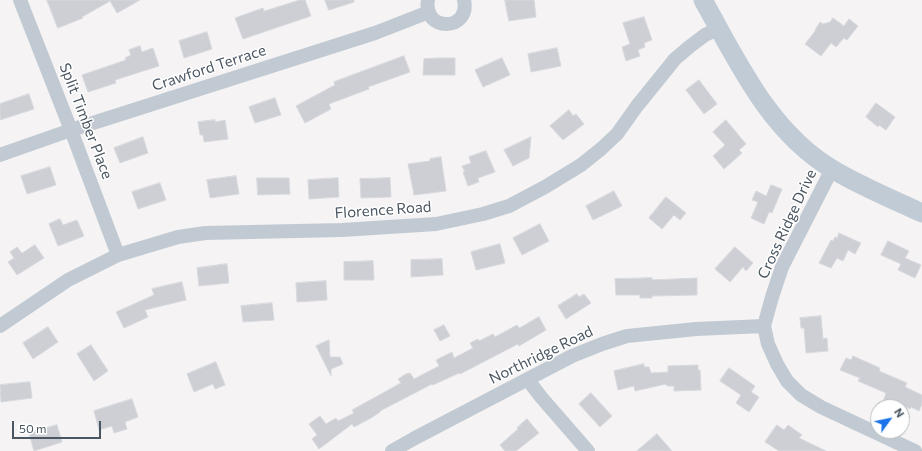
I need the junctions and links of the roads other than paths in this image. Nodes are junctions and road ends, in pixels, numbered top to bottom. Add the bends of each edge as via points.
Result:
1 (20, 0) edge
2 (464, 0) edge
3 (703, 0) edge
4 (429, 6) edge
5 (719, 28) junction
6 (71, 130) junction
7 (0, 156) edge
8 (832, 169) junction
9 (922, 213) edge
10 (118, 255) junction
11 (0, 326) edge
12 (764, 326) junction
13 (528, 380) junction
14 (392, 451) edge
15 (588, 451) edge
16 (915, 451) edge

1 - 6 street, Split Timber Place
2 - 4 street, Crawford Terrace via 464,12 454,23 439,23 433,18
3 - 5 main road
4 - 6 street, Crawford Terrace via 375,33
5 - 8 main road via 750,84 771,114 799,143
5 - 10 street, Florence Road via 689,46 675,59 617,134 601,150 545,187 509,206 436,224 342,230 205,233 178,237
6 - 7 street, Crawford Terrace
6 - 10 street, Split Timber Place
8 - 9 main road
8 - 12 street, Cross Ridge Drive via 782,267
10 - 11 street, Florence Road via 68,280
12 - 13 street, Northridge Road via 627,336 572,356
12 - 16 street, Cross Ridge Drive via 768,344 777,364 787,381 801,395
13 - 14 street, Northridge Road
13 - 15 street

